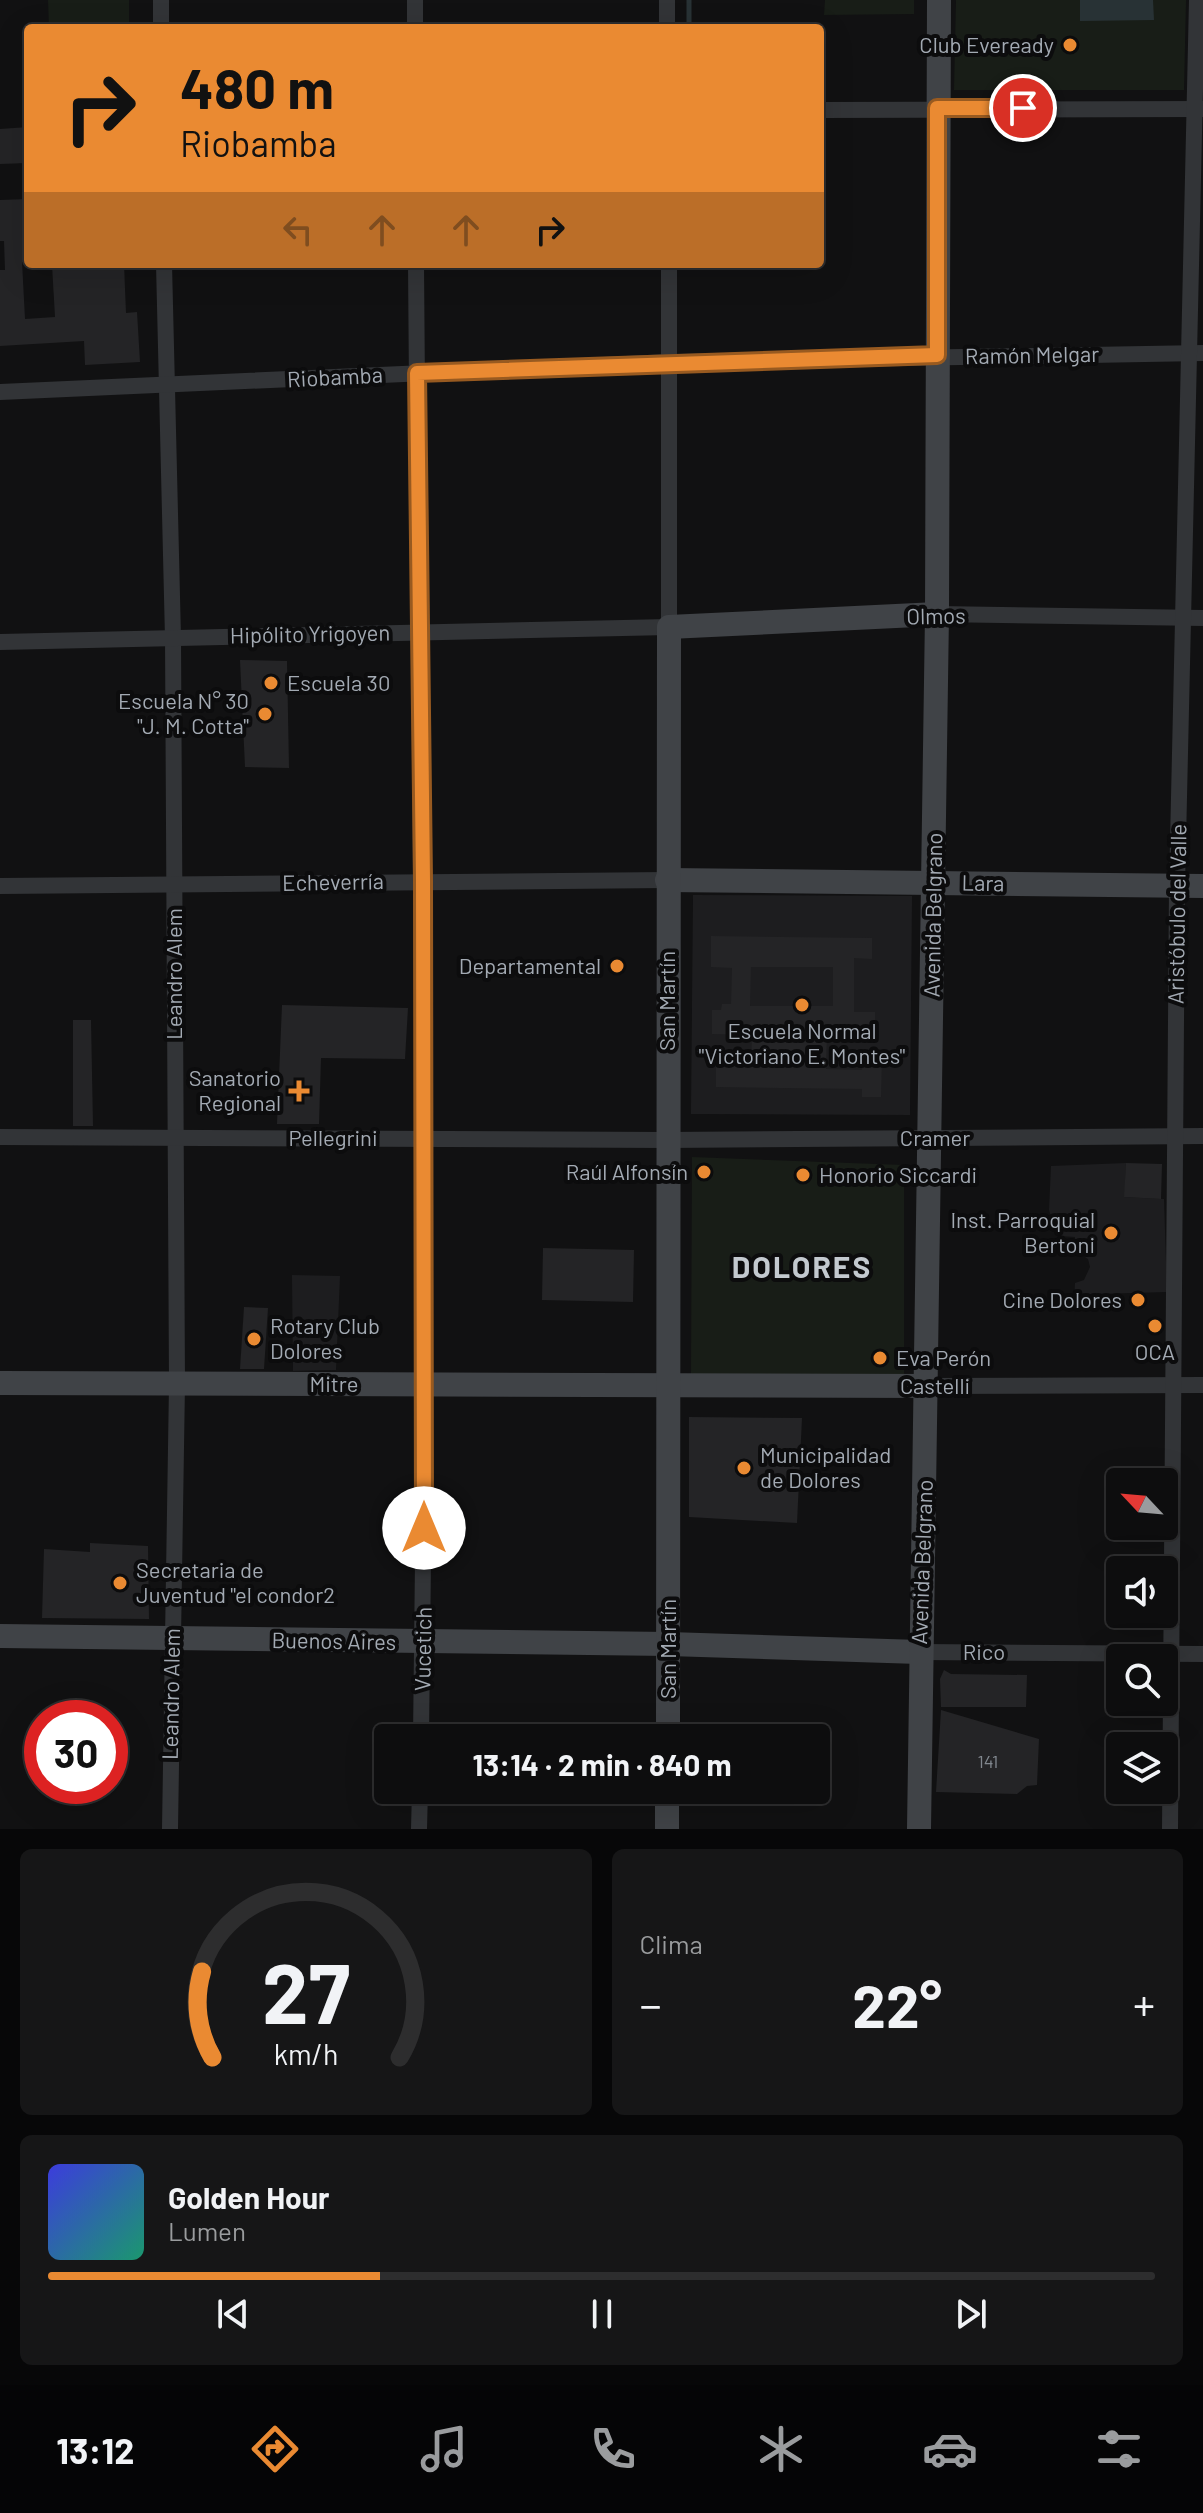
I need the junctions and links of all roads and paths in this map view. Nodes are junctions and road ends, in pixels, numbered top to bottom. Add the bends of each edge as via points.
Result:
1 (161, 0) edge
2 (415, 0) edge
3 (667, 0) edge
4 (939, 0) edge
5 (1197, 0) edge
6 (161, 24) edge
7 (415, 24) edge
8 (667, 24) edge
9 (937, 108) junction
10 (1198, 109) edge
11 (824, 110) edge
12 (164, 268) edge
13 (416, 268) edge
14 (669, 268) edge
15 (1196, 353) edge
16 (937, 355) junction
17 (670, 362) junction
18 (417, 373) junction
19 (168, 386) junction
20 (0, 392) edge
21 (937, 614) junction
22 (1182, 618) junction
23 (1203, 618) edge
24 (669, 627) junction
25 (418, 632) junction
26 (173, 638) junction
27 (0, 642) edge
28 (667, 880) junction
29 (423, 881) junction
30 (933, 882) junction
31 (175, 885) junction
32 (0, 886) edge
33 (1177, 886) junction
34 (1203, 886) edge
35 (1175, 1136) junction
36 (1203, 1136) edge
37 (0, 1137) edge
38 (174, 1137) junction
39 (931, 1138) junction
40 (423, 1139) junction
41 (666, 1140) junction
42 (0, 1383) edge
43 (425, 1383) junction
44 (177, 1384) junction
45 (1173, 1385) junction
46 (1203, 1385) edge
47 (928, 1386) junction
48 (668, 1387) junction
49 (0, 1636) edge
50 (172, 1637) junction
51 (424, 1643) junction
52 (669, 1644) junction
53 (1171, 1644) edge
54 (919, 1652) junction
55 (1106, 1653) edge
56 (1178, 1653) edge
57 (1203, 1654) edge
58 (1171, 1716) edge
59 (421, 1724) edge
60 (668, 1724) edge
61 (420, 1804) edge
62 (667, 1804) edge
63 (170, 1829) edge
64 (419, 1829) edge
65 (667, 1829) edge
66 (919, 1829) edge
67 (1170, 1829) edge

1 - 6 street
2 - 7 street
3 - 8 street
4 - 9 main road, Avenida Belgrano
5 - 10 street, Aristóbulo del Valle
9 - 10 street
9 - 11 street
9 - 16 main road, Avenida Belgrano
10 - 15 street, Aristóbulo del Valle
12 - 19 street, Leandro Alem
13 - 18 street, Vucetich
14 - 17 street, San Martín
15 - 16 street, Ramón Melgar
15 - 22 street, Aristóbulo del Valle
16 - 17 street, Ramón Melgar
16 - 21 main road, Avenida Belgrano
17 - 18 street, Riobamba
17 - 24 street, San Martín
18 - 19 street, Riobamba
18 - 25 street, Vucetich
19 - 20 street, Riobamba
19 - 26 street, Leandro Alem
21 - 22 street, Olmos
21 - 24 main road, Olmos
21 - 30 main road, Avenida Belgrano
22 - 23 street, Olmos
22 - 33 street, Aristóbulo del Valle
24 - 25 street, Hipólito Yrigoyen
24 - 28 main road, San Martín
25 - 26 street, Hipólito Yrigoyen
25 - 29 street, Vucetich
26 - 27 street, Hipólito Yrigoyen
26 - 31 street, Leandro Alem
28 - 29 street, Echeverría
28 - 30 main road, Lara
28 - 41 main road, San Martín
29 - 31 street, Echeverría
29 - 40 street, Vucetich
30 - 33 main road, Lara
30 - 39 main road, Avenida Belgrano
31 - 32 street, Echeverría
31 - 38 street, Leandro Alem
33 - 34 main road, Lara
33 - 35 street, Aristóbulo del Valle
35 - 36 street, Cramer
35 - 39 street, Cramer
35 - 45 street, Aristóbulo del Valle
37 - 38 street, Pellegrini
38 - 40 street, Pellegrini
38 - 44 street, Leandro Alem
39 - 41 street, Cramer
39 - 47 main road, Avenida Belgrano
40 - 41 street, Pellegrini
40 - 43 street, Vucetich
41 - 48 main road, San Martín
42 - 44 main road, Mitre
43 - 44 main road, Mitre
43 - 48 main road, Mitre
43 - 51 street, Vucetich
44 - 50 street, Leandro Alem
45 - 46 street, Castelli
45 - 47 street, Castelli
45 - 53 street, Aristóbulo del Valle
47 - 48 main road, Castelli
47 - 54 main road, Avenida Belgrano
48 - 52 main road, San Martín
49 - 50 main road, Buenos Aires
50 - 51 main road, Buenos Aires
50 - 63 street, Leandro Alem
51 - 52 main road, Buenos Aires
51 - 59 street, Vucetich
52 - 54 main road, Rico
52 - 60 main road, San Martín
54 - 55 street, Rico
54 - 66 main road, Avenida Belgrano
56 - 57 street, Rico
58 - 67 street, Aristóbulo del Valle
61 - 64 street
62 - 65 main road

